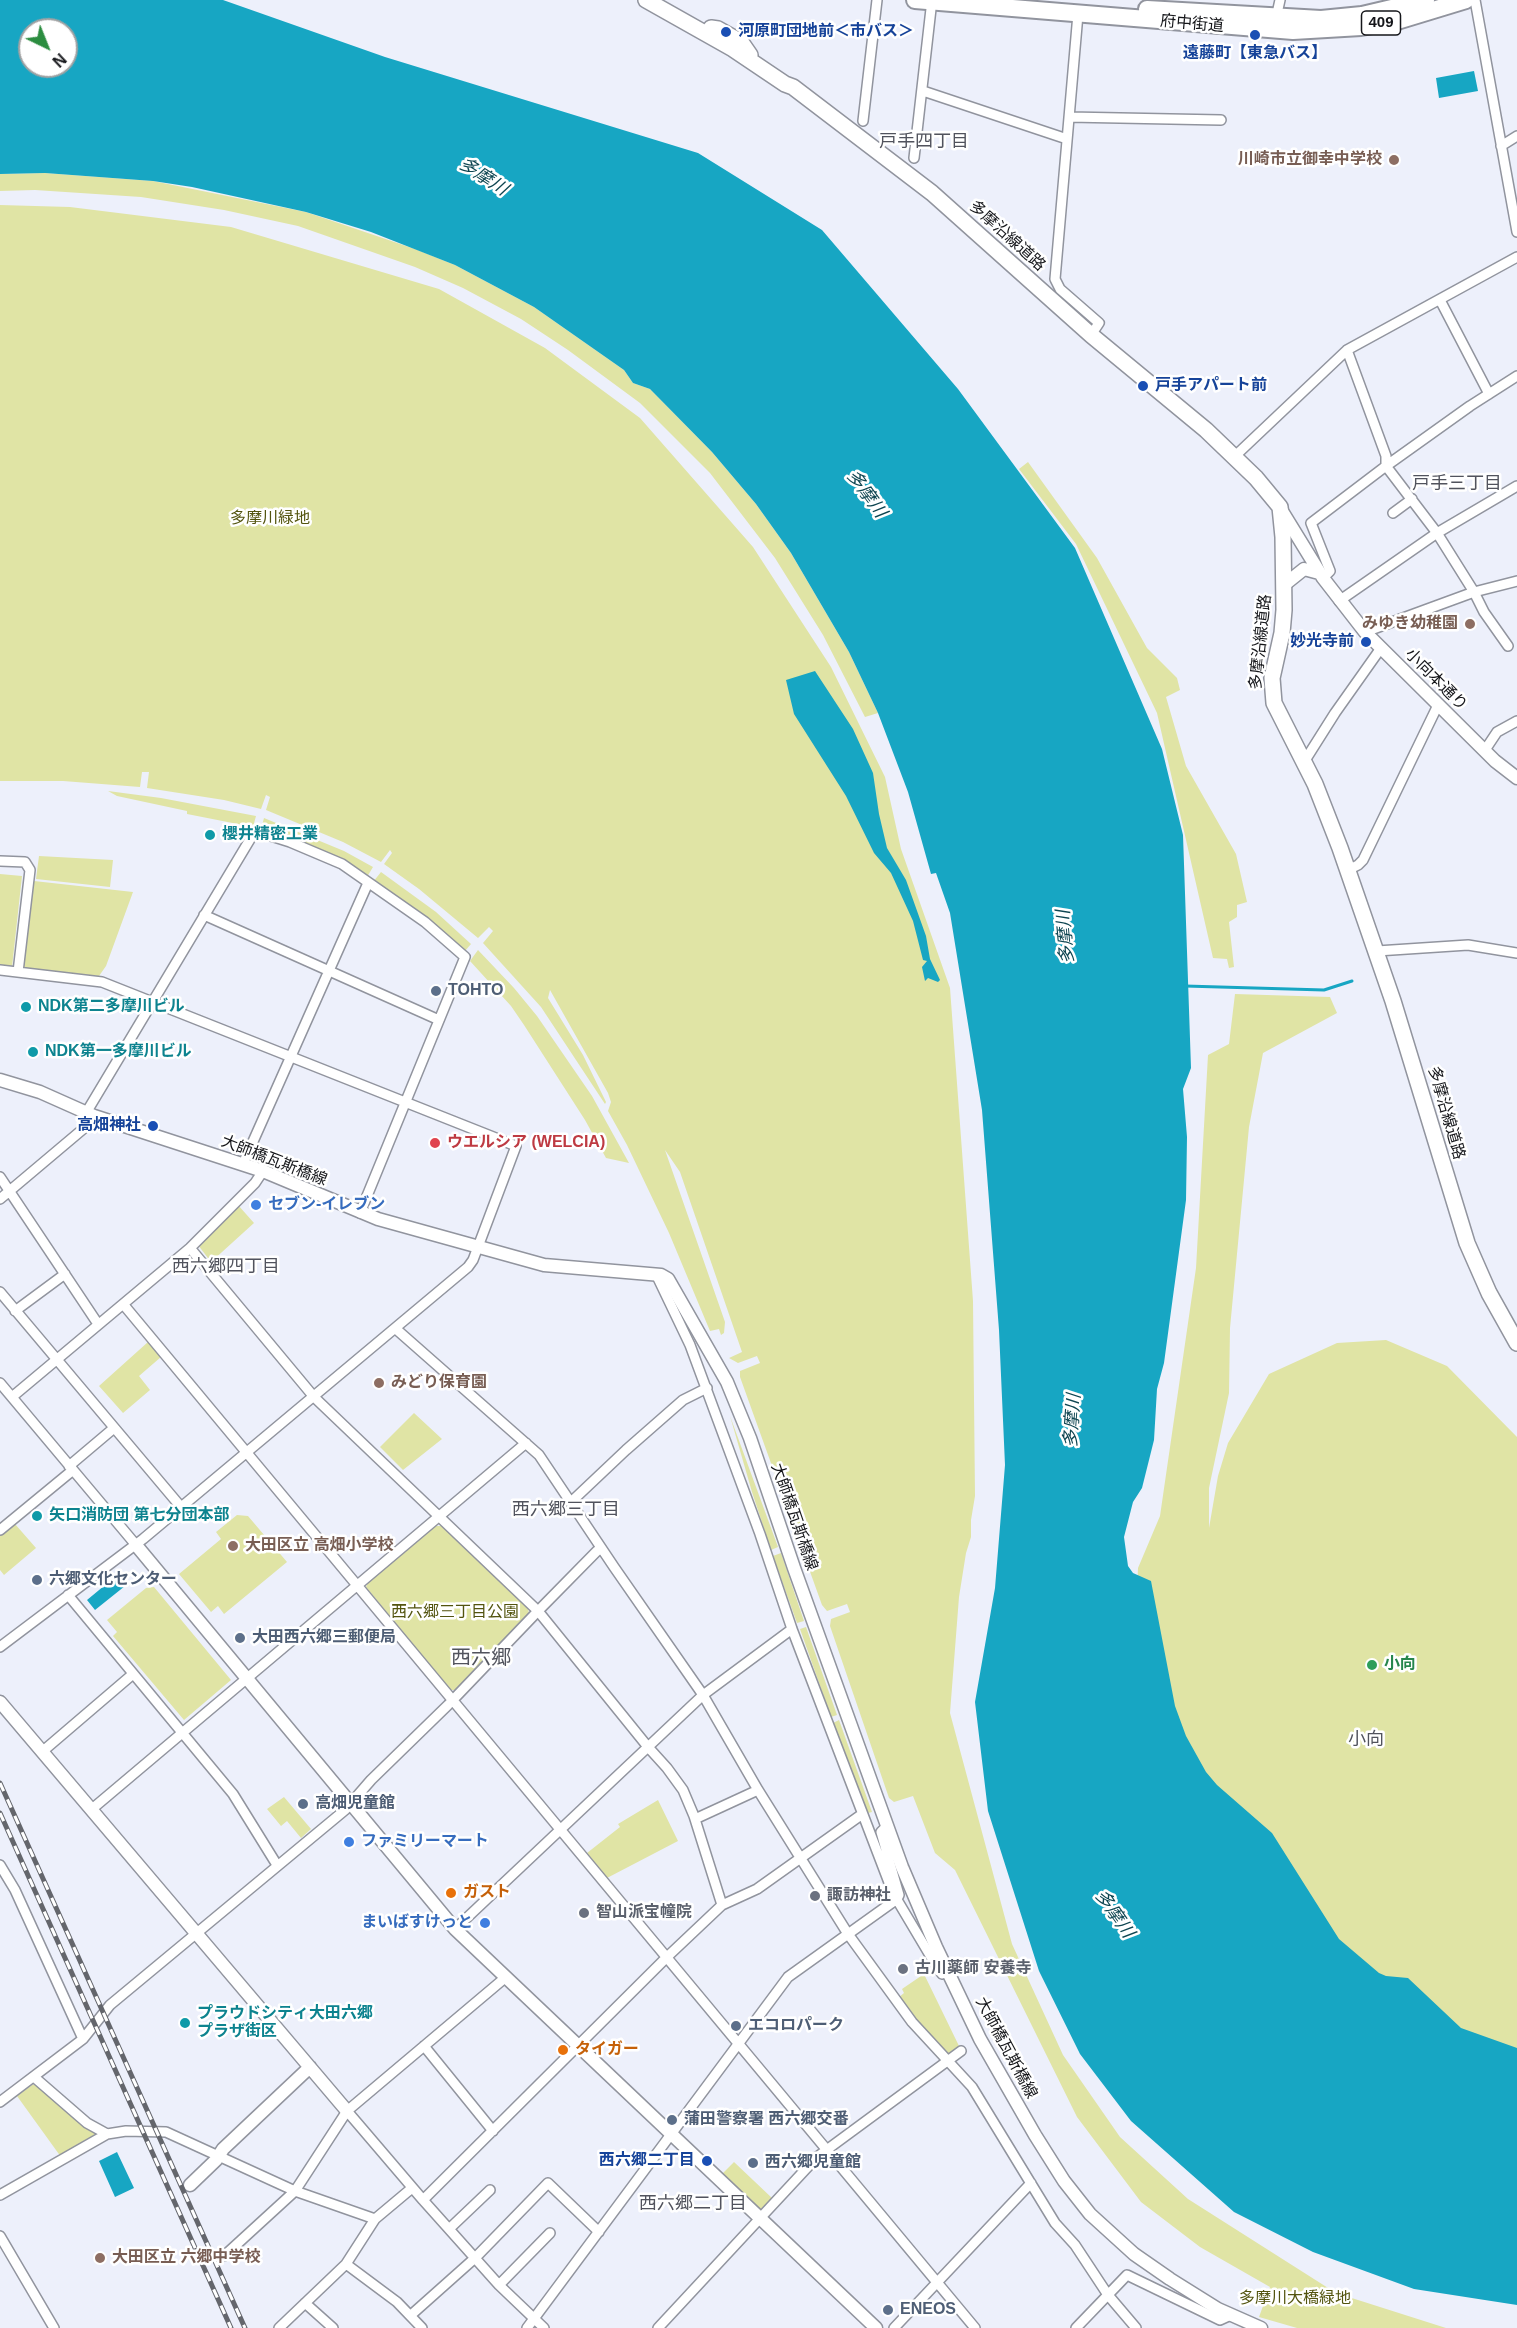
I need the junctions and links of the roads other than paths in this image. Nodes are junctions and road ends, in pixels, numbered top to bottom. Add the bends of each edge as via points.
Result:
1 (646, 0) edge
2 (659, 0) edge
3 (877, 0) edge
4 (926, 0) edge
5 (1017, 0) edge
6 (1280, 0) edge
7 (1424, 0) edge
8 (1466, 0) edge
9 (1475, 0) edge
10 (1078, 7) edge
11 (1276, 24) junction
12 (793, 87) junction
13 (923, 91) junction
14 (1069, 117) junction
15 (1221, 120) dead end
16 (863, 121) dead end
17 (1517, 136) edge
18 (1067, 139) junction
19 (1501, 146) junction
20 (914, 158) dead end
21 (1517, 232) edge
22 (1517, 257) edge
23 (1440, 300) junction
24 (1092, 335) junction
25 (1347, 350) junction
26 (1517, 376) edge
27 (1489, 394) junction
28 (1234, 457) junction
29 (1386, 466) junction
30 (1517, 486) edge
31 (1412, 499) junction
32 (1280, 507) junction
33 (1393, 513) dead end
34 (1437, 533) junction
35 (1321, 575) junction
36 (1517, 581) edge
37 (1284, 585) junction
38 (1474, 592) junction
39 (1339, 601) junction
40 (1365, 632) junction
41 (1508, 646) dead end
42 (1381, 648) junction
43 (1438, 705) junction
44 (1516, 721) edge
45 (1485, 750) junction
46 (1304, 762) junction
47 (1517, 778) edge
48 (0, 861) edge
49 (1348, 870) junction
50 (368, 883) junction
51 (204, 915) junction
52 (1377, 951) junction
53 (1517, 953) edge
54 (0, 970) edge
55 (328, 970) junction
56 (18, 972) junction
57 (153, 1003) junction
58 (439, 1020) junction
59 (291, 1055) junction
60 (0, 1080) edge
61 (406, 1102) junction
62 (90, 1114) junction
63 (243, 1164) junction
64 (262, 1171) junction
65 (0, 1177) edge
66 (10, 1191) junction
67 (0, 1200) edge
68 (360, 1213) junction
69 (477, 1247) junction
70 (190, 1248) junction
71 (65, 1274) junction
72 (656, 1274) junction
73 (0, 1292) edge
74 (123, 1304) junction
75 (15, 1311) junction
76 (98, 1324) junction
77 (396, 1329) junction
78 (1517, 1343) edge
79 (57, 1359) junction
80 (0, 1383) edge
81 (707, 1388) junction
82 (12, 1397) junction
83 (314, 1397) junction
84 (114, 1428) junction
85 (526, 1443) junction
86 (247, 1452) junction
87 (71, 1468) junction
88 (571, 1502) junction
89 (181, 1507) junction
90 (439, 1517) junction
91 (0, 1530) edge
92 (136, 1545) junction
93 (602, 1549) junction
94 (357, 1586) junction
95 (68, 1595) junction
96 (538, 1611) junction
97 (792, 1629) junction
98 (0, 1647) edge
99 (134, 1674) junction
100 (246, 1678) junction
101 (704, 1695) junction
102 (453, 1700) junction
103 (0, 1702) edge
104 (182, 1732) junction
105 (648, 1747) junction
106 (43, 1751) junction
107 (758, 1790) junction
108 (351, 1804) junction
109 (92, 1809) junction
110 (861, 1815) junction
111 (695, 1819) junction
112 (887, 1826) junction
113 (562, 1830) junction
114 (800, 1858) junction
115 (0, 1865) edge
116 (277, 1865) junction
117 (897, 1899) junction
118 (722, 1905) junction
119 (455, 1929) junction
120 (197, 1933) junction
121 (848, 1934) junction
122 (667, 1958) junction
123 (949, 1972) junction
124 (506, 1977) junction
125 (83, 2039) junction
126 (740, 2044) junction
127 (424, 2046) junction
128 (579, 2046) junction
129 (961, 2051) dead end
130 (948, 2061) junction
131 (310, 2067) junction
132 (34, 2078) junction
133 (0, 2102) edge
134 (347, 2110) junction
135 (493, 2131) junction
136 (107, 2134) junction
137 (673, 2135) junction
138 (827, 2149) junction
139 (219, 2155) junction
140 (1031, 2183) junction
141 (190, 2185) dead end
142 (412, 2188) junction
143 (490, 2190) dead end
144 (295, 2191) junction
145 (0, 2195) edge
146 (423, 2200) junction
147 (760, 2218) junction
148 (375, 2219) junction
149 (449, 2229) junction
150 (599, 2232) junction
151 (550, 2233) dead end
152 (0, 2236) edge
153 (224, 2256) dead end
154 (475, 2258) junction
155 (346, 2264) junction
156 (938, 2282) junction
157 (499, 2285) junction
158 (1108, 2295) junction
159 (305, 2303) junction
160 (411, 2315) junction
161 (1231, 2315) junction
162 (534, 2318) junction
163 (663, 2327) edge
164 (54, 2328) edge
165 (279, 2328) edge
166 (333, 2328) edge
167 (422, 2328) edge
168 (527, 2328) edge
169 (544, 2328) edge
170 (876, 2328) edge
171 (894, 2328) edge
172 (975, 2328) edge
173 (1076, 2328) edge
174 (1136, 2328) edge
175 (1261, 2328) edge

1 - 12 main road, 多摩沿線道路
2 - 12 main road, 多摩沿線道路 via 705,28 718,29 741,42 750,55 788,78
3 - 16 street
4 - 10 highway, 府中街道 / 409
4 - 13 street
5 - 10 highway, 府中街道 / 409
6 - 11 street
7 - 11 highway, 府中街道 / 409 via 1362,15
8 - 11 highway, 府中街道 / 409 via 1397,21 1360,27
9 - 19 street
10 - 11 highway, 府中街道 / 409
10 - 14 street
12 - 24 main road, 多摩沿線道路 via 932,193
13 - 18 street
13 - 20 street
14 - 15 street
14 - 18 street
17 - 19 street
18 - 24 street via 1054,279 1099,323
19 - 21 street
22 - 23 street
23 - 25 street
23 - 27 street
24 - 28 main road, 多摩沿線道路
25 - 28 street
25 - 29 street via 1386,456
26 - 27 street
27 - 29 street
28 - 32 main road, 多摩沿線道路
29 - 31 street
29 - 35 street via 1311,523 1330,571
30 - 34 street
31 - 33 street
31 - 34 street
32 - 35 street, 小向本通り
32 - 37 main road, 多摩沿線道路
34 - 38 street
34 - 39 street
35 - 37 street via 1304,569
35 - 39 street, 小向本通り
36 - 38 street
37 - 46 main road, 多摩沿線道路 via 1282,633 1272,695
38 - 40 street
38 - 41 street
39 - 40 street, 小向本通り
40 - 42 street, 小向本通り
42 - 43 street, 小向本通り
42 - 46 street
43 - 45 street, 小向本通り
43 - 49 street via 1363,860
44 - 45 street via 1497,732
45 - 47 street, 小向本通り
46 - 49 main road, 多摩沿線道路
48 - 56 street via 25,862 30,870
49 - 52 main road, 多摩沿線道路
50 - 51 street via 325,856 255,831
50 - 55 street
50 - 58 street via 425,922 465,957
51 - 55 street
51 - 57 street
52 - 53 street via 1468,945
52 - 78 main road, 多摩沿線道路 via 1464,1236
54 - 56 street
55 - 58 street
55 - 59 street
56 - 57 street via 102,982
57 - 59 street
57 - 62 street
58 - 61 street
59 - 61 street
59 - 63 street
60 - 62 street, 大師橋瓦斯橋線
61 - 68 street
61 - 69 street via 516,1146
62 - 63 street, 大師橋瓦斯橋線
62 - 66 street via 89,1124
63 - 64 street, 大師橋瓦斯橋線
64 - 68 street, 大師橋瓦斯橋線
64 - 70 street via 255,1183
65 - 66 street
66 - 67 street
66 - 71 street
68 - 69 street, 大師橋瓦斯橋線
69 - 72 street, 大師橋瓦斯橋線 via 544,1265
69 - 77 street via 468,1267
70 - 74 street
70 - 83 street
71 - 75 street
71 - 76 street
72 - 81 street
72 - 112 street, 大師橋瓦斯橋線 via 668,1279 679,1295 727,1382
73 - 75 street
74 - 76 street
74 - 86 street
75 - 79 street
76 - 79 street
77 - 83 street
77 - 85 street
79 - 82 street
79 - 84 street
80 - 82 street
81 - 88 street via 683,1400
81 - 97 street
82 - 87 street
83 - 86 street
83 - 90 street
84 - 87 street
84 - 89 street
85 - 88 street via 539,1455
85 - 90 street
86 - 89 street
86 - 94 street
87 - 91 street
87 - 92 street
88 - 93 street
89 - 92 street
90 - 94 street
90 - 96 street
92 - 95 street
92 - 100 street
93 - 96 street
93 - 101 street
94 - 100 street
94 - 102 street
95 - 98 street
95 - 99 street
96 - 102 street
96 - 105 street
97 - 101 street
97 - 110 street
99 - 104 street
99 - 106 street
100 - 104 street
100 - 108 street
101 - 105 street
101 - 107 street
102 - 108 street
102 - 113 street
103 - 106 street
104 - 109 street
104 - 116 street via 233,1794
105 - 111 street via 683,1790
105 - 113 street
106 - 109 street
107 - 111 street
107 - 114 street
108 - 116 street
108 - 119 street
109 - 120 street
110 - 114 street
110 - 117 street
111 - 118 street
112 - 117 street via 881,1832
112 - 123 street, 大師橋瓦斯橋線
113 - 119 street
113 - 122 street
114 - 118 street via 757,1889
114 - 121 street
115 - 125 street
116 - 120 street
117 - 121 street
117 - 123 street via 942,1974
118 - 122 street
119 - 124 street
120 - 125 street via 110,2005
120 - 131 street
121 - 126 street via 788,1977
121 - 130 street via 905,2013
122 - 126 street
122 - 128 street
123 - 161 street, 大師橋瓦斯橋線 via 980,2040 1035,2135 1090,2214 1134,2254
124 - 127 street
124 - 128 street
125 - 132 street
126 - 137 street
126 - 138 street
127 - 134 street
127 - 135 street
128 - 135 street
128 - 137 street
129 - 130 street
130 - 138 street
130 - 140 street via 972,2087
131 - 134 street
131 - 139 street
132 - 133 street
132 - 136 street via 87,2123
134 - 142 street
134 - 144 street
135 - 146 street
136 - 139 street via 166,2132
136 - 145 street
137 - 147 street
137 - 150 street
138 - 147 street
138 - 156 street
139 - 141 street
139 - 144 street
140 - 156 street
140 - 158 street
142 - 146 street
142 - 148 street
143 - 149 street
144 - 148 street
144 - 153 street
146 - 149 street
147 - 163 street
147 - 170 street
148 - 155 street
149 - 154 street
150 - 154 street via 548,2183
150 - 162 street
151 - 157 street
152 - 164 street
154 - 157 street
154 - 160 street
155 - 159 street
155 - 160 street
156 - 171 street
156 - 172 street
157 - 162 street
158 - 161 street via 1127,2275 1220,2320
158 - 173 street
158 - 174 street
159 - 165 street
159 - 166 street
160 - 167 street
161 - 175 street, 大師橋瓦斯橋線
162 - 168 street
162 - 169 street

